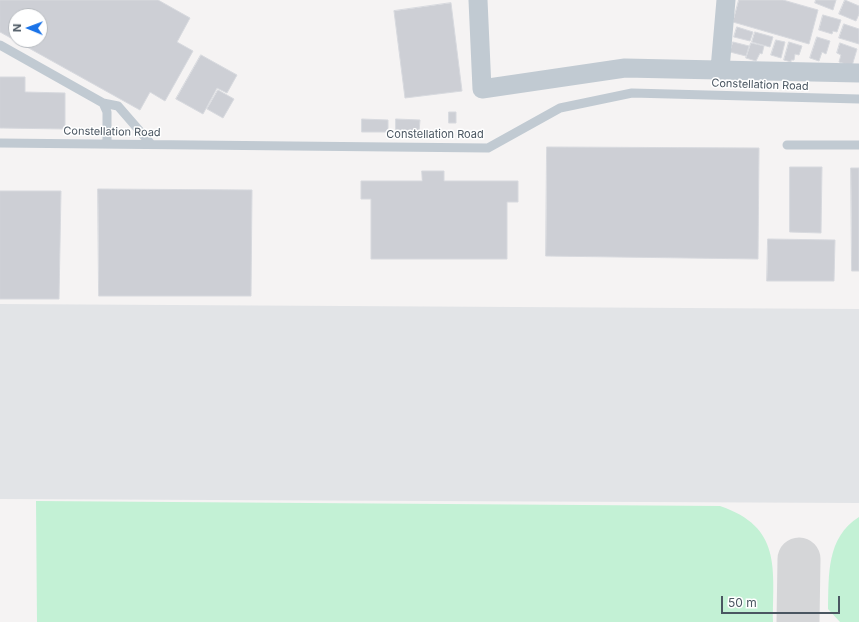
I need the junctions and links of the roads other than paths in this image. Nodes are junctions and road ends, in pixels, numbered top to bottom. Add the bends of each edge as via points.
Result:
1 (478, 0) edge
2 (726, 0) edge
3 (0, 45) edge
4 (720, 69) junction
5 (859, 72) edge
6 (859, 99) edge
7 (103, 103) junction
8 (0, 143) edge
9 (107, 144) junction
10 (151, 144) junction
11 (787, 145) dead end
12 (859, 145) edge

1 - 4 street via 482,89 625,68
2 - 4 street
3 - 7 lane
4 - 5 street
6 - 10 lane, Constellation Road via 632,93 560,108 488,148
7 - 9 lane via 107,112
7 - 10 lane via 118,106
8 - 9 lane, Constellation Road
9 - 10 lane, Constellation Road
11 - 12 lane

